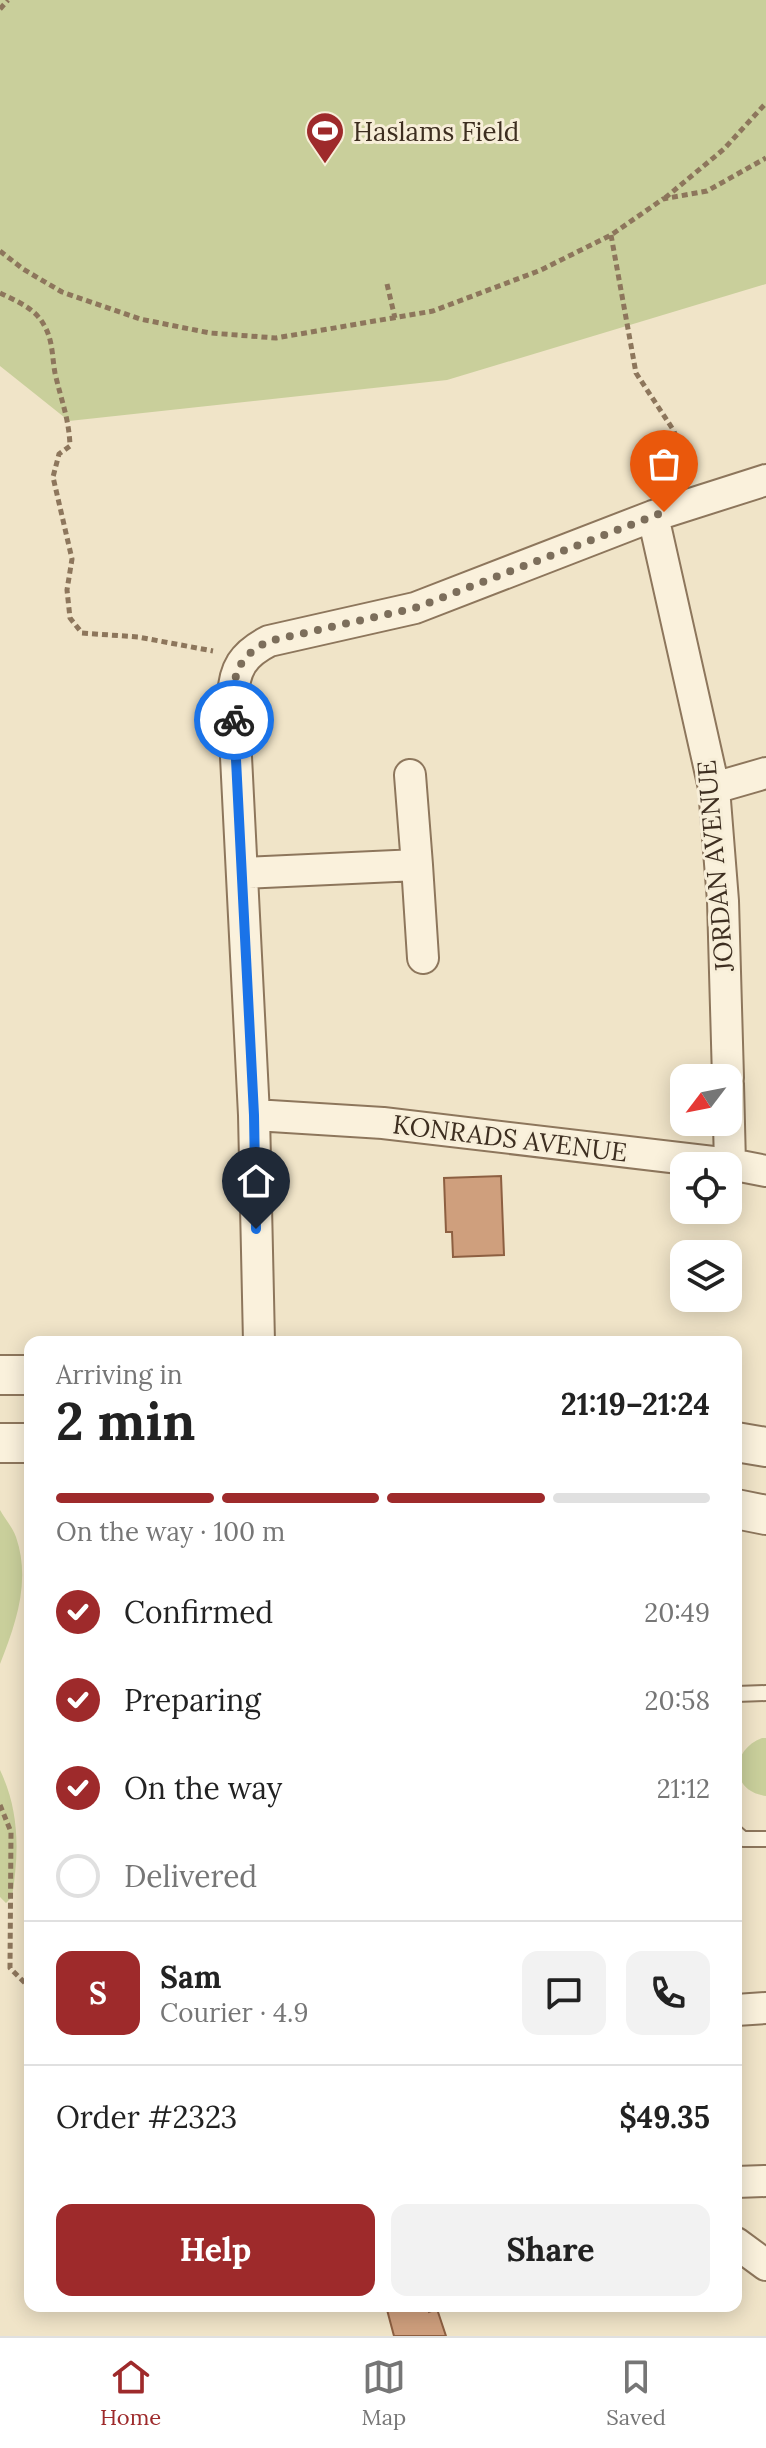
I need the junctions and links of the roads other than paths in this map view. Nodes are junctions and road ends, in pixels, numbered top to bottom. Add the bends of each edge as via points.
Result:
1 (766, 480) edge
2 (659, 514) junction
3 (766, 773) edge
4 (410, 775) dead end
5 (714, 788) junction
6 (417, 865) junction
7 (242, 873) junction
8 (423, 958) dead end
9 (728, 1064) edge
10 (254, 1115) junction
11 (670, 1157) edge
12 (742, 1166) edge
13 (766, 1171) edge
14 (259, 1336) edge
15 (0, 1375) edge
16 (24, 1375) edge
17 (0, 1443) edge
18 (24, 1443) edge
19 (742, 1443) edge
20 (766, 1447) edge
21 (742, 1510) edge
22 (766, 1515) edge
23 (766, 1693) edge
24 (742, 1694) edge
25 (742, 1838) edge
26 (766, 1839) edge
27 (766, 2008) edge
28 (742, 2010) edge
29 (766, 2181) edge
30 (742, 2182) edge
31 (742, 2247) edge
32 (766, 2265) edge

1 - 2 street
2 - 5 street, JORDAN AVENUE
2 - 7 street via 449,597 269,641 245,657 237,667 233,697
3 - 5 street
4 - 6 street
5 - 9 street, JORDAN AVENUE
6 - 7 street
6 - 8 street
7 - 10 street
10 - 11 street, KONRADS AVENUE via 383,1123
10 - 14 street
12 - 13 street, KONRADS AVENUE
15 - 16 street
17 - 18 street
19 - 20 street
21 - 22 street
23 - 24 lane
25 - 26 lane
27 - 28 street
29 - 30 street
31 - 32 street

